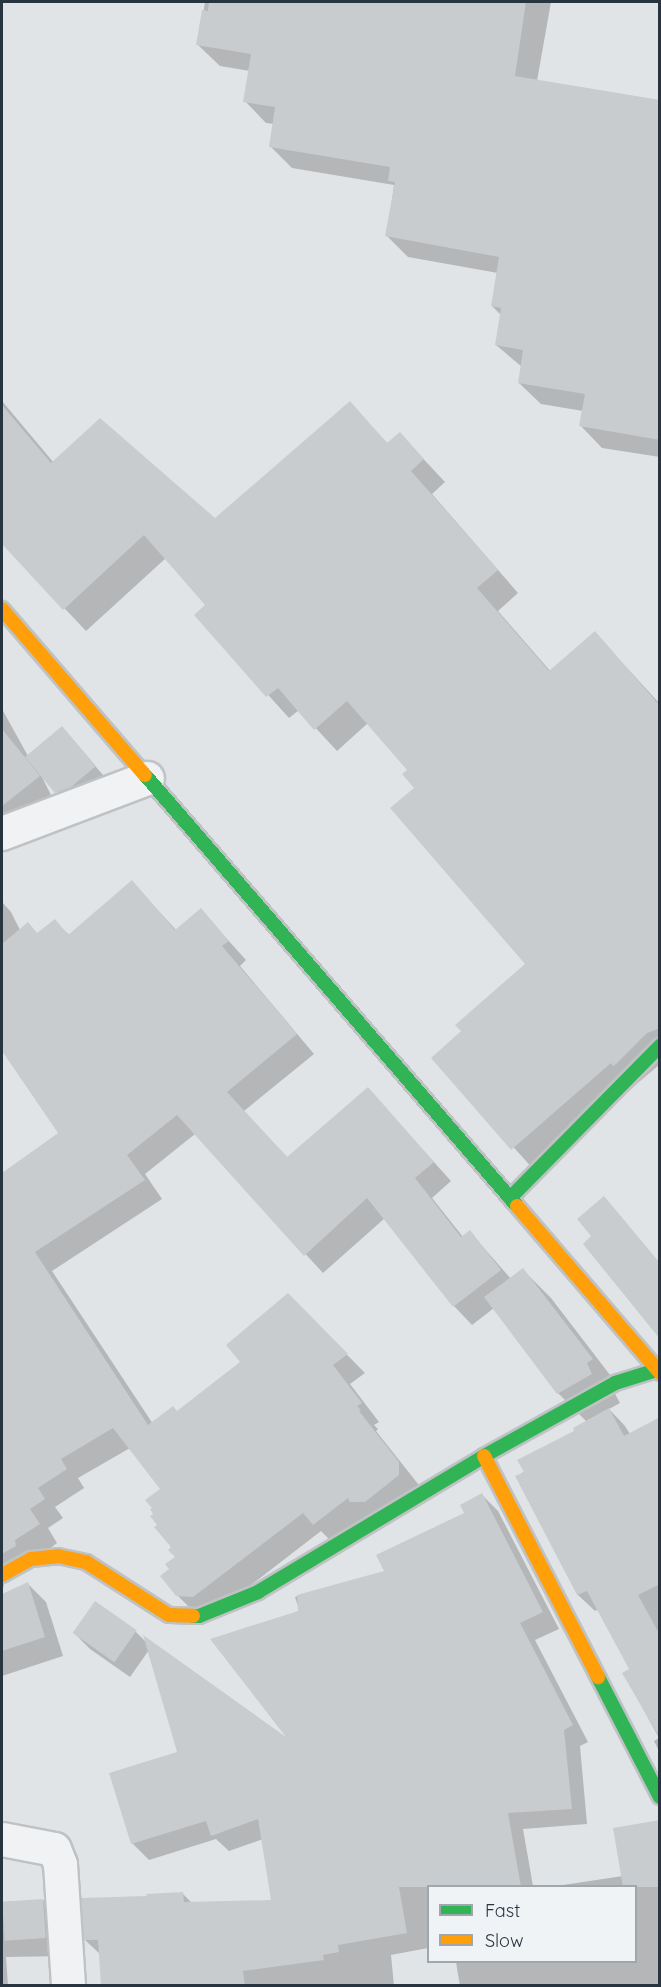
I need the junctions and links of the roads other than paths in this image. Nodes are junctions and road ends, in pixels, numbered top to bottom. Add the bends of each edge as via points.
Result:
1 (2, 609) edge
2 (147, 778) junction
3 (2, 833) edge
4 (660, 1046) edge
5 (510, 1198) junction
6 (659, 1371) edge
7 (484, 1456) junction
8 (2, 1575) edge
9 (660, 1797) edge
10 (2, 1839) edge
11 (68, 1986) edge

1 - 2 street
2 - 3 street
2 - 5 street
4 - 5 street
5 - 6 street
6 - 7 street via 615,1383
7 - 8 street via 258,1592 199,1616 169,1615 86,1562 58,1556 31,1559
7 - 9 street
10 - 11 street via 54,1849 60,1864

